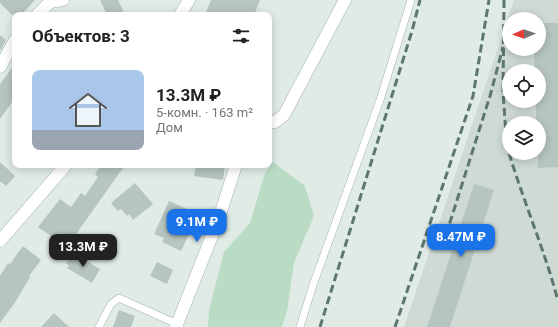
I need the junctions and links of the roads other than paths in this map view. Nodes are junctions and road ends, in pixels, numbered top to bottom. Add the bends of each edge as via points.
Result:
1 (63, 0) edge
2 (189, 0) edge
3 (345, 0) edge
4 (411, 0) edge
5 (49, 1) edge
6 (40, 12) edge
7 (182, 12) edge
8 (12, 45) edge
9 (0, 67) edge
10 (272, 122) edge
11 (63, 168) edge
12 (235, 168) edge
13 (0, 241) edge
14 (177, 325) edge
15 (99, 327) edge
16 (300, 327) edge

1 - 5 street
2 - 7 street
3 - 10 street via 284,115
4 - 16 lane via 380,100
5 - 6 street
8 - 9 street
11 - 13 street
12 - 14 street via 219,218
14 - 15 lane via 119,298 111,304

